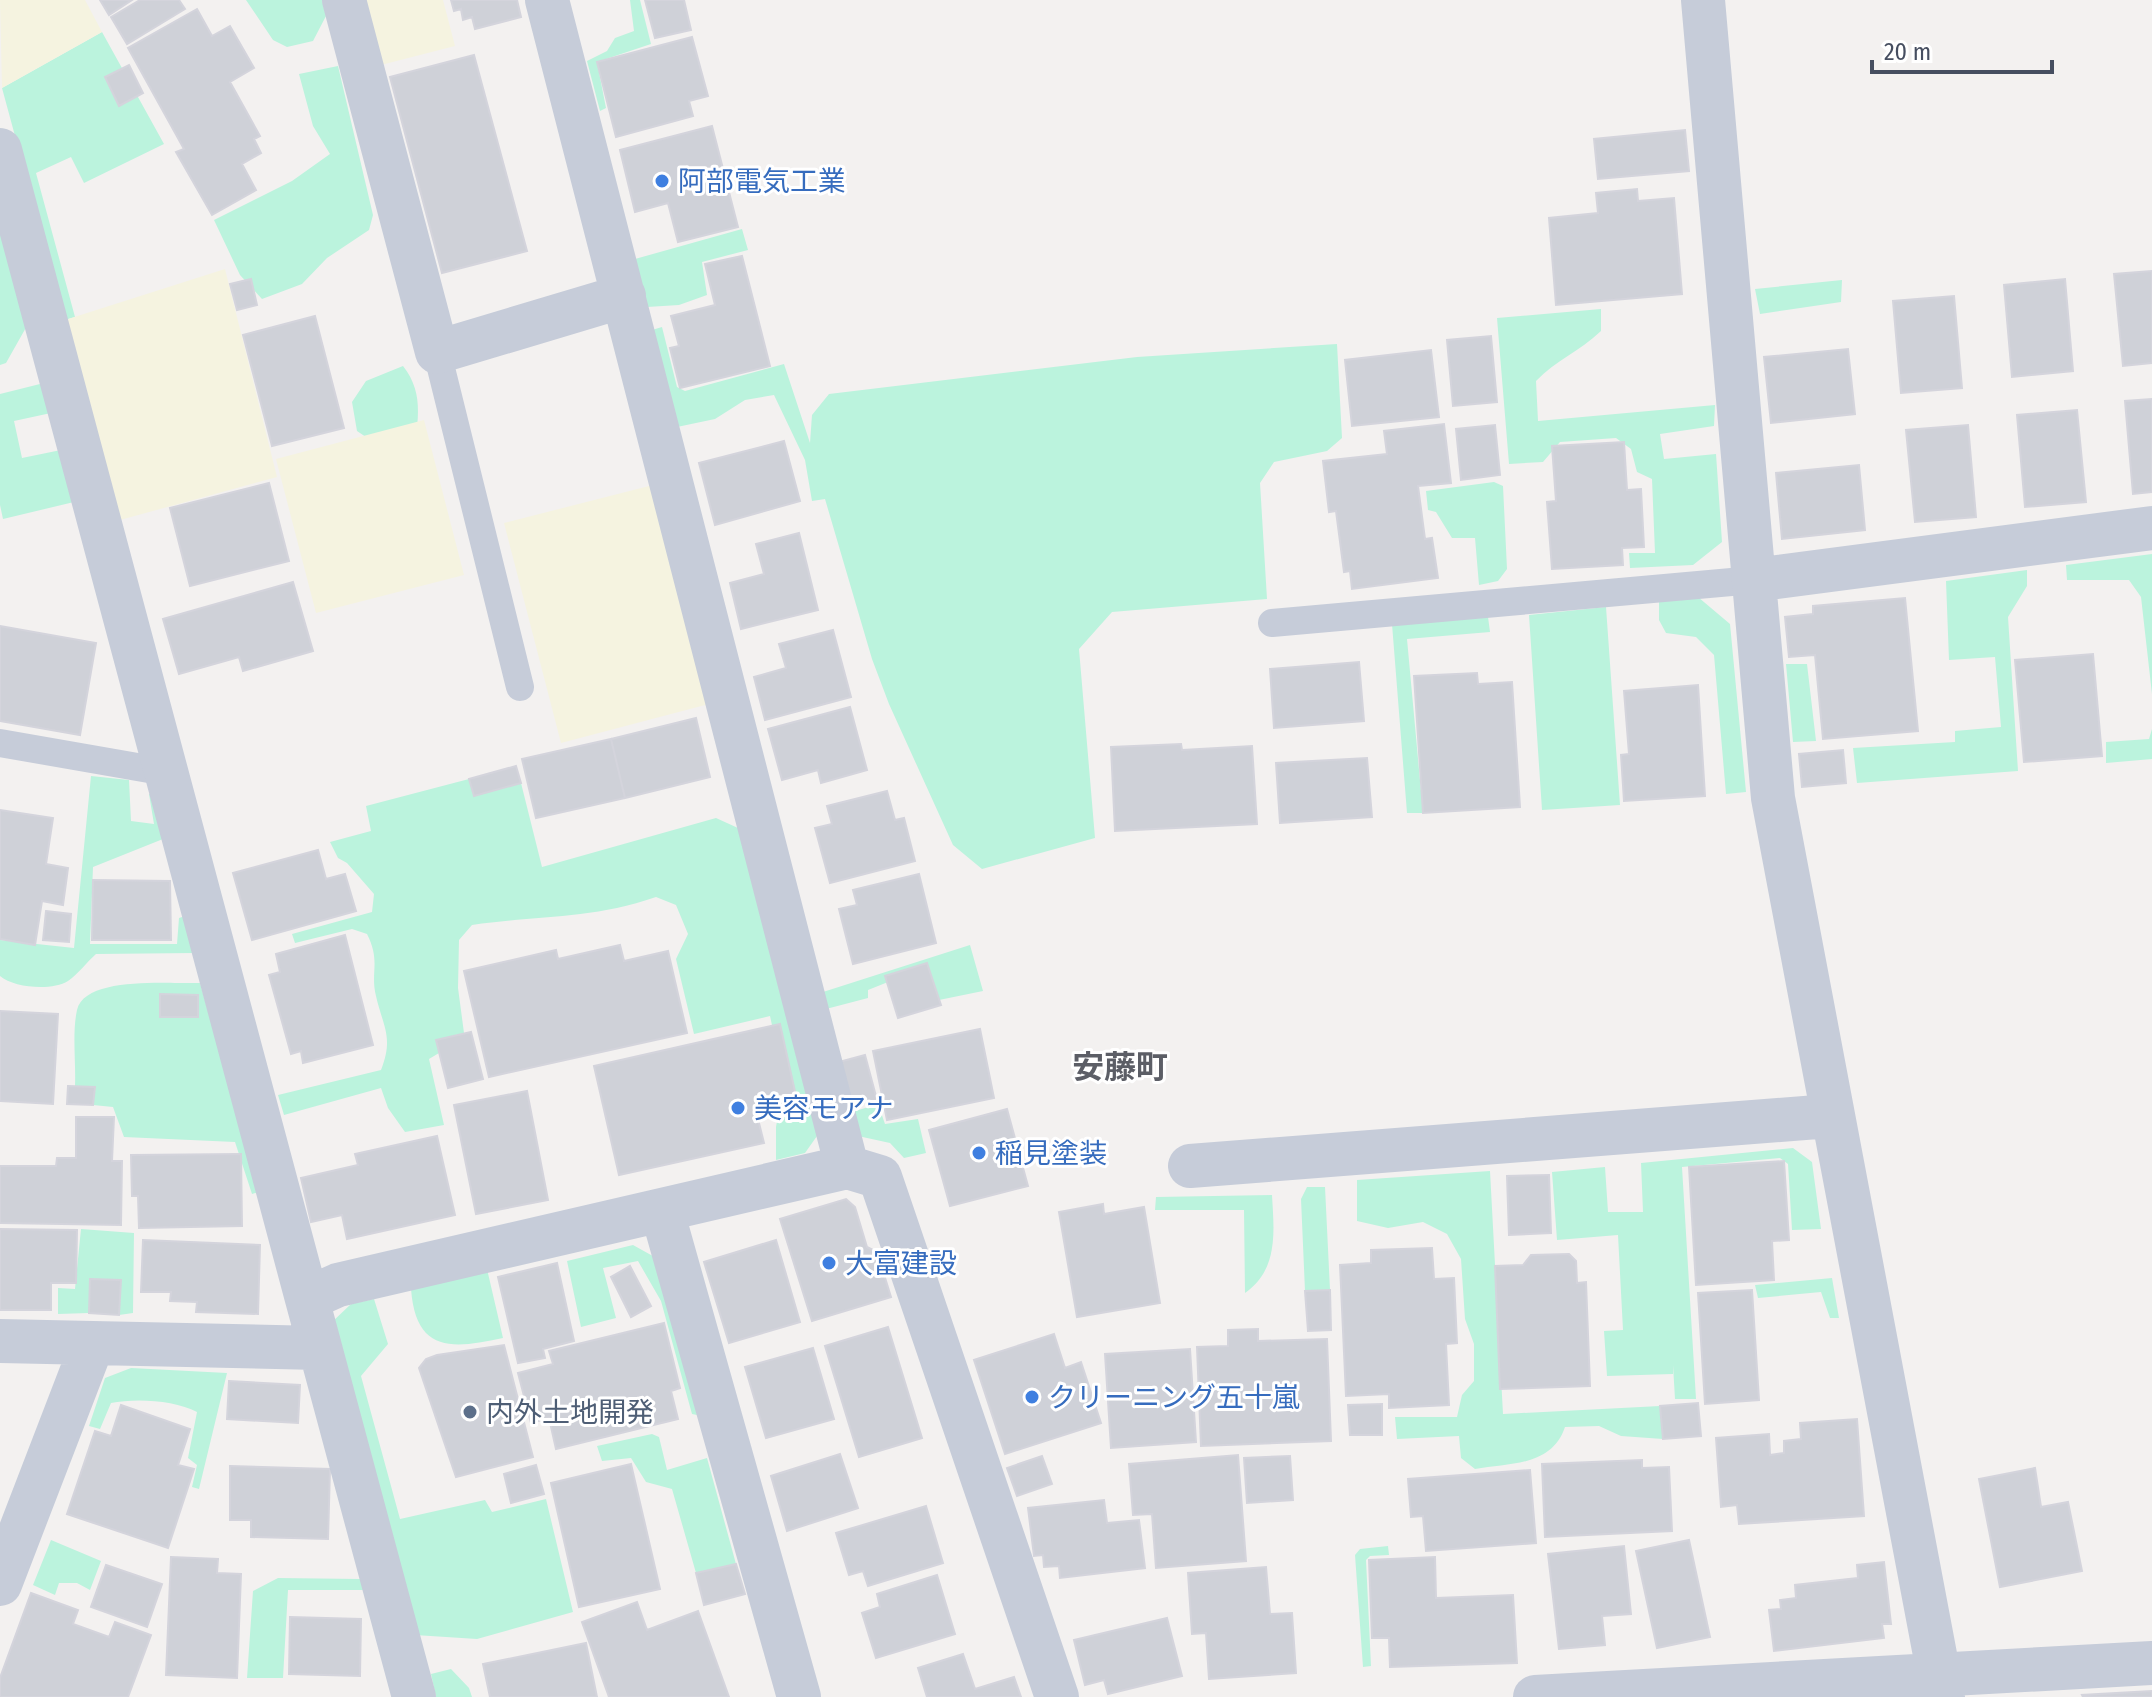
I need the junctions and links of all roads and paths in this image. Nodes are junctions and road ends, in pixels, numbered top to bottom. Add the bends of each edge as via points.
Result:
1 (344, 0) edge
2 (547, 0) edge
3 (1703, 0) edge
4 (0, 150) edge
5 (624, 296) junction
6 (437, 352) junction
7 (2152, 528) edge
8 (1754, 580) junction
9 (1272, 623) dead end
10 (520, 687) dead end
11 (0, 743) edge
12 (166, 772) junction
13 (1830, 1116) junction
14 (1190, 1166) dead end
15 (847, 1167) junction
16 (662, 1211) junction
17 (307, 1299) junction
18 (0, 1341) edge
19 (92, 1345) junction
20 (319, 1348) junction
21 (0, 1584) edge
22 (2152, 1663) edge
23 (1941, 1685) edge
24 (414, 1697) edge
25 (799, 1697) edge
26 (1057, 1697) edge
27 (1535, 1697) edge

1 - 6 street
2 - 5 street
3 - 8 street
4 - 12 street
5 - 6 street
5 - 15 street
6 - 10 lane
7 - 8 street
8 - 9 lane
8 - 13 street via 1773,798
11 - 12 lane
12 - 17 street
13 - 14 street
13 - 23 street
15 - 16 street
15 - 26 street via 880,1177
16 - 17 street via 338,1285
16 - 25 street
17 - 20 street
18 - 19 street
19 - 20 street
19 - 21 street
20 - 24 street
22 - 23 street
23 - 27 street

